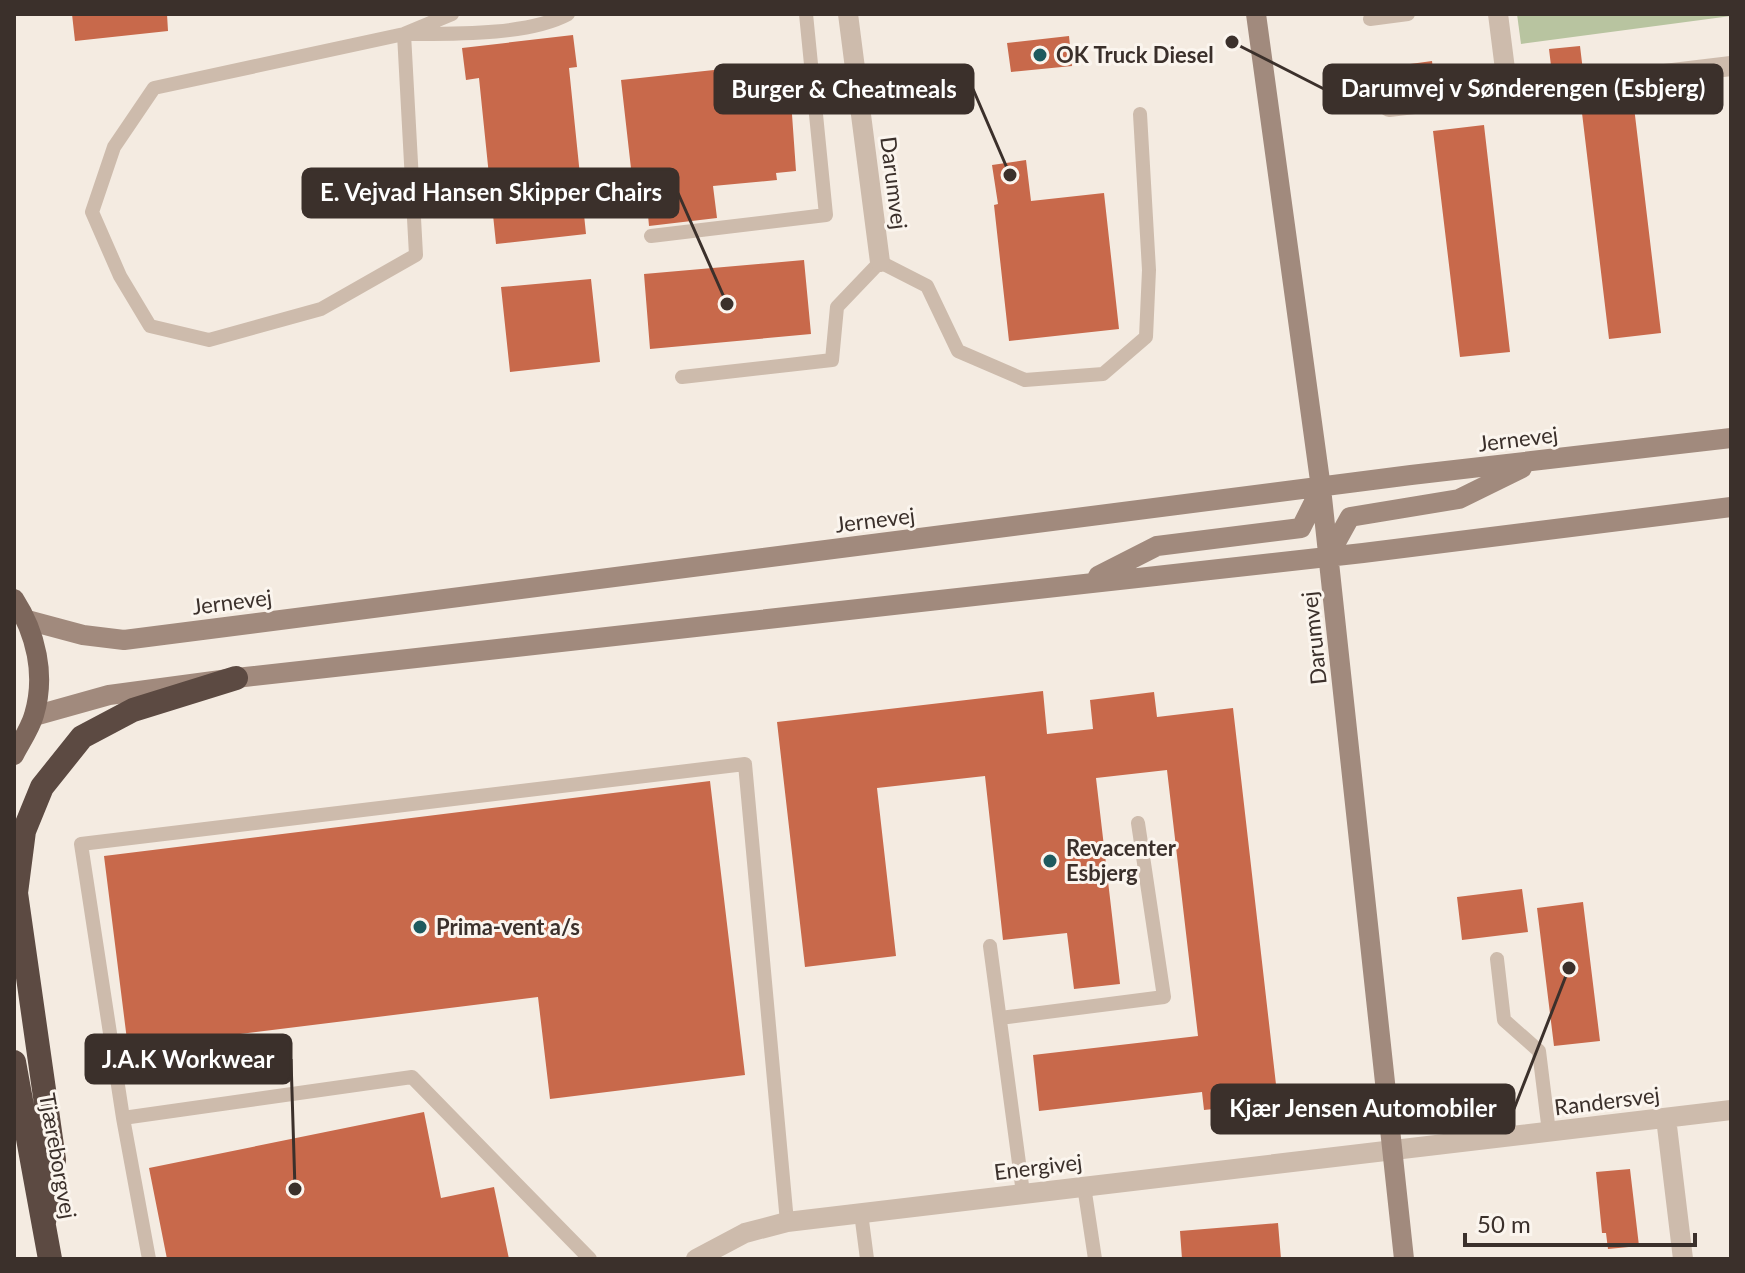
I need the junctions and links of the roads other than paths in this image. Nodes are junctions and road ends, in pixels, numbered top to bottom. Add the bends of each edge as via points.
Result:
1 (452, 14) edge
2 (568, 14) edge
3 (806, 14) edge
4 (848, 14) edge
5 (1256, 14) edge
6 (1408, 14) edge
7 (1498, 14) edge
8 (1370, 19) dead end
9 (404, 34) junction
10 (1731, 66) edge
11 (1508, 93) junction
12 (1389, 107) dead end
13 (1140, 114) dead end
14 (651, 236) dead end
15 (880, 262) junction
16 (682, 377) dead end
17 (1731, 438) edge
18 (1537, 460) junction
19 (1321, 488) junction
20 (1731, 507) edge
21 (1329, 555) junction
22 (1086, 582) junction
23 (14, 599) edge
24 (27, 620) junction
25 (236, 678) junction
26 (34, 716) junction
27 (14, 755) edge
28 (1138, 823) dead end
29 (990, 946) dead end
30 (1497, 959) dead end
31 (1000, 1018) junction
32 (14, 1062) edge
33 (1731, 1110) edge
34 (123, 1118) junction
35 (1666, 1118) junction
36 (1549, 1132) junction
37 (1393, 1151) junction
38 (1084, 1186) junction
39 (1023, 1193) junction
40 (861, 1213) junction
41 (44, 1222) junction
42 (787, 1222) junction
43 (50, 1259) edge
44 (149, 1259) edge
45 (590, 1259) edge
46 (696, 1259) edge
47 (867, 1259) edge
48 (1095, 1259) edge
49 (1404, 1259) edge
50 (1683, 1259) edge

1 - 9 lane
2 - 9 lane via 550,24 461,35
3 - 14 lane via 826,215
4 - 15 street, Darumvej
5 - 19 main road, Darumvej
6 - 8 lane
7 - 11 street
9 - 9 lane via 154,88 114,147 92,212 120,276 150,326 209,340 321,309 416,255
10 - 11 street
11 - 12 street
13 - 15 lane via 1149,270 1146,337 1103,374 1025,380 958,351 927,286
15 - 16 lane via 837,307 832,360
17 - 18 main road, Jernevej
18 - 19 main road, Jernevej
18 - 21 main road via 1459,499 1350,517
19 - 21 main road, Darumvej
19 - 22 main road via 1301,528 1157,546
19 - 24 main road, Jernevej via 124,640
20 - 21 main road
21 - 22 main road
21 - 37 main road, Darumvej
22 - 25 main road
23 - 24 main road
24 - 26 main road via 37,651
25 - 26 main road via 109,695
25 - 41 highway via 133,710 82,737 42,787 24,831 16,893 54,1160
26 - 27 main road
28 - 31 lane via 1164,997
29 - 31 lane
30 - 36 lane via 1504,1020 1539,1051
31 - 39 lane
32 - 41 highway, Tjæreborgvej
33 - 35 street, Randersvej
34 - 42 lane via 81,844 745,764
34 - 44 lane
34 - 45 lane via 412,1077
35 - 36 street, Randersvej
35 - 50 street
36 - 37 street, Randersvej
37 - 38 street, Energivej
37 - 49 main road, Darumvej
38 - 39 street, Energivej
38 - 48 lane
39 - 40 street, Energivej
40 - 42 street, Energivej
40 - 47 lane
41 - 43 highway, Tjæreborgvej
42 - 46 street, Energivej via 745,1233

